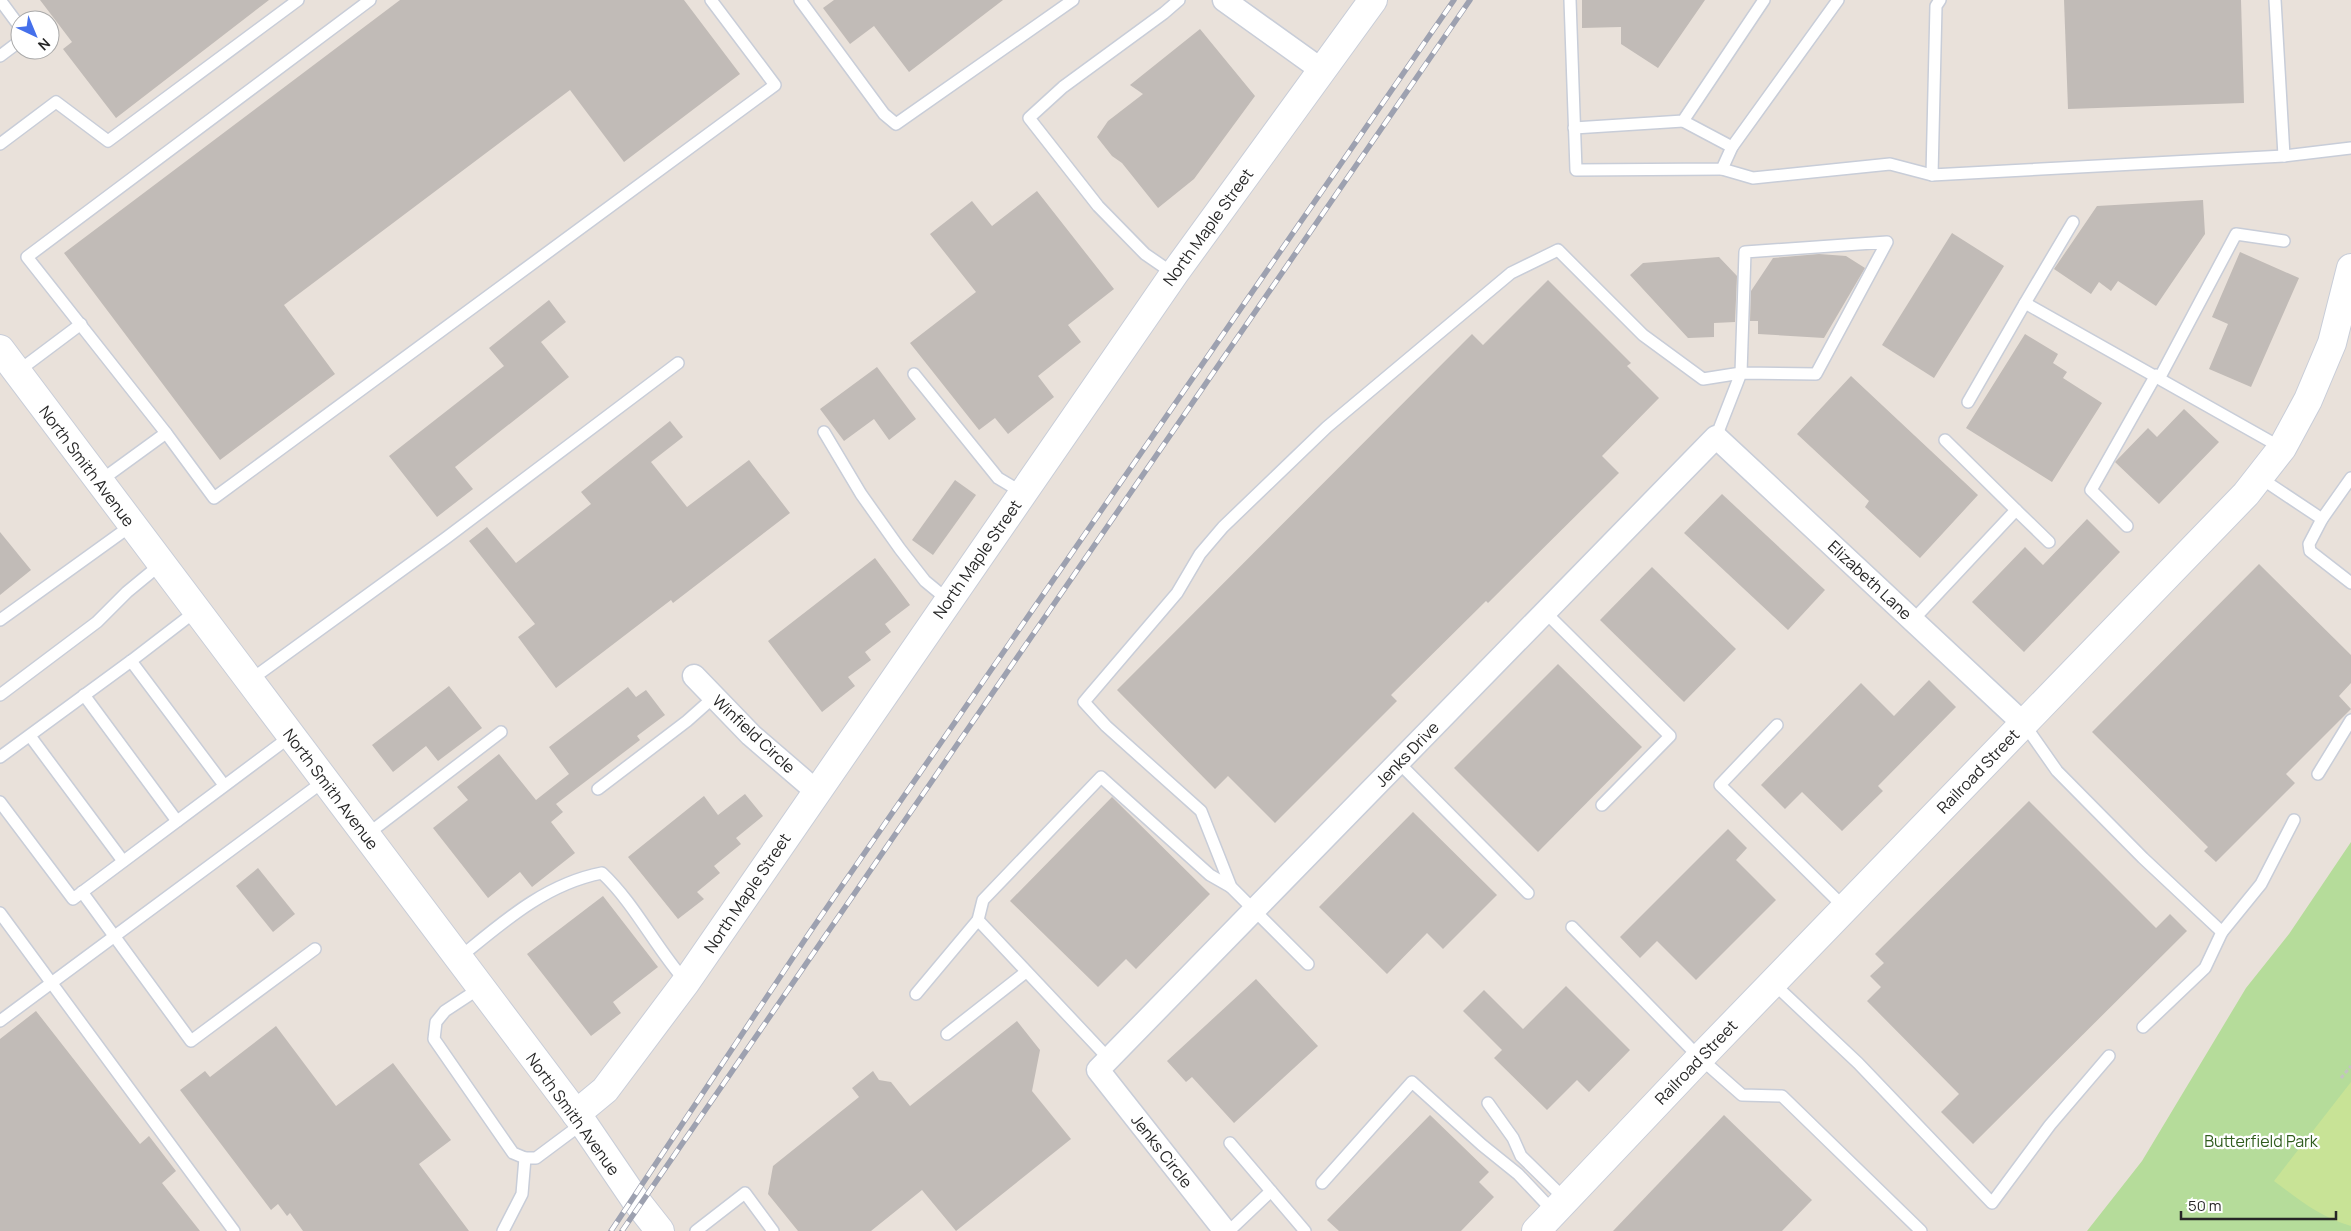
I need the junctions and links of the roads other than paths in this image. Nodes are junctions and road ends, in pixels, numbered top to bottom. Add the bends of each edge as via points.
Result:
1 (0, 0) edge
2 (298, 0) edge
3 (370, 0) edge
4 (711, 0) edge
5 (800, 0) edge
6 (1073, 0) edge
7 (1179, 0) edge
8 (1224, 0) edge
9 (1373, 0) edge
10 (1570, 0) edge
11 (1764, 0) edge
12 (1838, 0) edge
13 (1940, 0) edge
14 (2275, 0) edge
15 (10, 14) edge
16 (1323, 70) junction
17 (1683, 121) junction
18 (1574, 128) junction
19 (0, 144) edge
20 (1732, 147) junction
21 (2351, 148) edge
22 (2284, 156) junction
23 (1722, 169) junction
24 (1932, 175) junction
25 (2073, 222) dead end
26 (2284, 241) dead end
27 (2351, 268) edge
28 (1174, 274) junction
29 (2025, 303) junction
30 (2346, 310) edge
31 (81, 324) junction
32 (0, 349) edge
33 (678, 363) dead end
34 (17, 372) junction
35 (1741, 373) junction
36 (914, 374) dead end
37 (2158, 376) junction
38 (1968, 402) dead end
39 (166, 432) junction
40 (824, 432) dead end
41 (1716, 437) junction
42 (1944, 440) dead end
43 (2282, 448) junction
44 (2259, 477) junction
45 (2351, 478) edge
46 (100, 482) junction
47 (1023, 493) junction
48 (2016, 510) junction
49 (2322, 519) junction
50 (132, 525) junction
51 (2127, 526) dead end
52 (2049, 542) dead end
53 (161, 564) junction
54 (2351, 583) edge
55 (948, 600) junction
56 (196, 611) junction
57 (1545, 612) junction
58 (0, 620) edge
59 (1913, 620) junction
60 (131, 661) junction
61 (694, 676) dead end
62 (249, 681) junction
63 (0, 695) edge
64 (84, 695) junction
65 (714, 697) junction
66 (2351, 720) edge
67 (2024, 724) junction
68 (1777, 726) dead end
69 (501, 732) dead end
70 (30, 736) junction
71 (290, 736) junction
72 (0, 757) edge
73 (1398, 762) junction
74 (2318, 774) dead end
75 (324, 781) junction
76 (224, 786) junction
77 (598, 789) dead end
78 (816, 791) junction
79 (0, 802) edge
80 (1602, 805) dead end
81 (2294, 820) dead end
82 (177, 821) junction
83 (366, 836) junction
84 (123, 862) junction
85 (1231, 887) junction
86 (82, 892) junction
87 (1528, 892) dead end
88 (1845, 908) junction
89 (1254, 911) junction
90 (0, 913) edge
91 (978, 920) junction
92 (1572, 928) dead end
93 (2222, 932) junction
94 (114, 937) junction
95 (315, 949) dead end
96 (457, 959) junction
97 (1308, 964) dead end
98 (1026, 972) junction
99 (686, 982) junction
100 (51, 983) junction
101 (1772, 983) junction
102 (480, 988) junction
103 (916, 994) dead end
104 (0, 1021) edge
105 (2143, 1027) dead end
106 (947, 1034) dead end
107 (2109, 1056) dead end
108 (1700, 1058) junction
109 (1104, 1064) junction
110 (1488, 1103) dead end
111 (580, 1118) junction
112 (1230, 1143) dead end
113 (525, 1158) junction
114 (1322, 1183) dead end
115 (1271, 1191) junction
116 (1552, 1214) edge
117 (234, 1231) edge
118 (503, 1231) edge
119 (660, 1231) edge
120 (696, 1231) edge
121 (773, 1231) edge
122 (1225, 1231) edge
123 (1229, 1231) edge
124 (1305, 1231) edge
125 (1921, 1231) edge

1 - 15 lane
2 - 19 lane via 108,141 56,102
3 - 31 lane via 27,256
4 - 39 lane via 775,85 214,498
5 - 6 lane via 884,114 896,124
7 - 28 lane via 1063,87 1029,118 1098,206 1145,254
8 - 16 street
9 - 16 main road, North Maple Street
10 - 18 lane
11 - 17 lane
12 - 20 lane
13 - 24 lane via 1936,6
14 - 22 lane
16 - 28 main road, North Maple Street
17 - 18 lane
17 - 20 lane
18 - 23 lane via 1576,170
20 - 23 lane
21 - 22 lane
22 - 24 lane
23 - 24 lane via 1753,178 1890,164
25 - 29 lane
26 - 37 lane via 2236,234
27 - 30 main road, Railroad Street
28 - 47 main road, North Maple Street
29 - 37 lane
29 - 38 lane
30 - 43 main road, Railroad Street via 2308,400
31 - 34 lane
31 - 39 lane
32 - 34 main road, North Smith Avenue
33 - 62 lane
34 - 46 main road, North Smith Avenue
35 - 35 lane via 1816,374 1887,242 1746,252
35 - 41 lane
35 - 85 lane via 1703,379 1643,335 1558,250 1511,273 1423,345 1327,427 1223,527 1200,554 1177,593 1084,702 1106,726 1201,811
36 - 47 lane via 998,478
37 - 43 lane
37 - 51 lane via 2091,490
39 - 46 lane
40 - 55 lane via 861,494 900,549 925,581
41 - 57 street, Jenks Drive
41 - 59 street, Elizabeth Lane
42 - 48 lane
43 - 44 main road, Railroad Street
44 - 49 lane
44 - 67 main road, Railroad Street via 2214,529
45 - 49 lane
46 - 50 main road, North Smith Avenue
47 - 55 main road, North Maple Street
48 - 52 lane
48 - 59 lane
49 - 54 lane via 2309,544 2310,551
50 - 53 main road, North Smith Avenue
50 - 58 lane
53 - 56 main road, North Smith Avenue
53 - 63 lane via 97,622
55 - 78 main road, North Maple Street
56 - 60 lane
56 - 62 main road, North Smith Avenue
57 - 73 street, Jenks Drive
57 - 80 lane via 1670,736
59 - 67 street, Elizabeth Lane
60 - 64 lane
60 - 76 lane
61 - 65 street, Winfield Circle
62 - 71 main road, North Smith Avenue
64 - 70 lane
64 - 82 lane
65 - 77 lane
65 - 78 street, Winfield Circle via 751,735
66 - 74 lane
67 - 88 main road, Railroad Street
67 - 93 lane via 2057,771
68 - 88 lane via 1720,785
69 - 83 lane
70 - 72 lane
70 - 84 lane
71 - 75 main road, North Smith Avenue
71 - 76 lane
73 - 87 lane
73 - 89 street, Jenks Drive
75 - 83 main road, North Smith Avenue
75 - 94 lane
76 - 82 lane
78 - 99 main road, North Maple Street
79 - 86 lane via 73,899
81 - 93 lane via 2261,884
82 - 84 lane
83 - 96 main road, North Smith Avenue
84 - 86 lane
85 - 89 lane
85 - 91 lane via 1210,875 1101,777 983,900
86 - 94 lane
88 - 101 main road, Railroad Street
89 - 97 lane
89 - 109 street, Jenks Drive
90 - 100 lane
91 - 98 lane
91 - 103 lane
92 - 108 lane
93 - 105 lane via 2205,968
94 - 95 lane via 191,1041
94 - 100 lane
96 - 99 lane via 525,904 578,878 602,873 614,884
96 - 102 main road, North Smith Avenue
98 - 106 lane
98 - 109 lane
99 - 111 main road, North Maple Street via 605,1090
100 - 104 lane
100 - 117 lane
101 - 107 lane via 1858,1064 1992,1202 2050,1125
101 - 108 main road, Railroad Street
102 - 111 main road, North Smith Avenue
102 - 113 lane via 445,1011 436,1022 434,1039 513,1153
108 - 116 main road, Railroad Street
108 - 125 lane via 1742,1095 1782,1096
109 - 122 street, Jenks Circle
110 - 116 lane via 1513,1138
111 - 113 lane via 536,1158
111 - 119 main road, North Smith Avenue
112 - 115 lane
113 - 118 lane via 522,1194
114 - 116 lane via 1412,1082 1518,1174
115 - 123 lane
115 - 124 lane
120 - 121 lane via 745,1193

